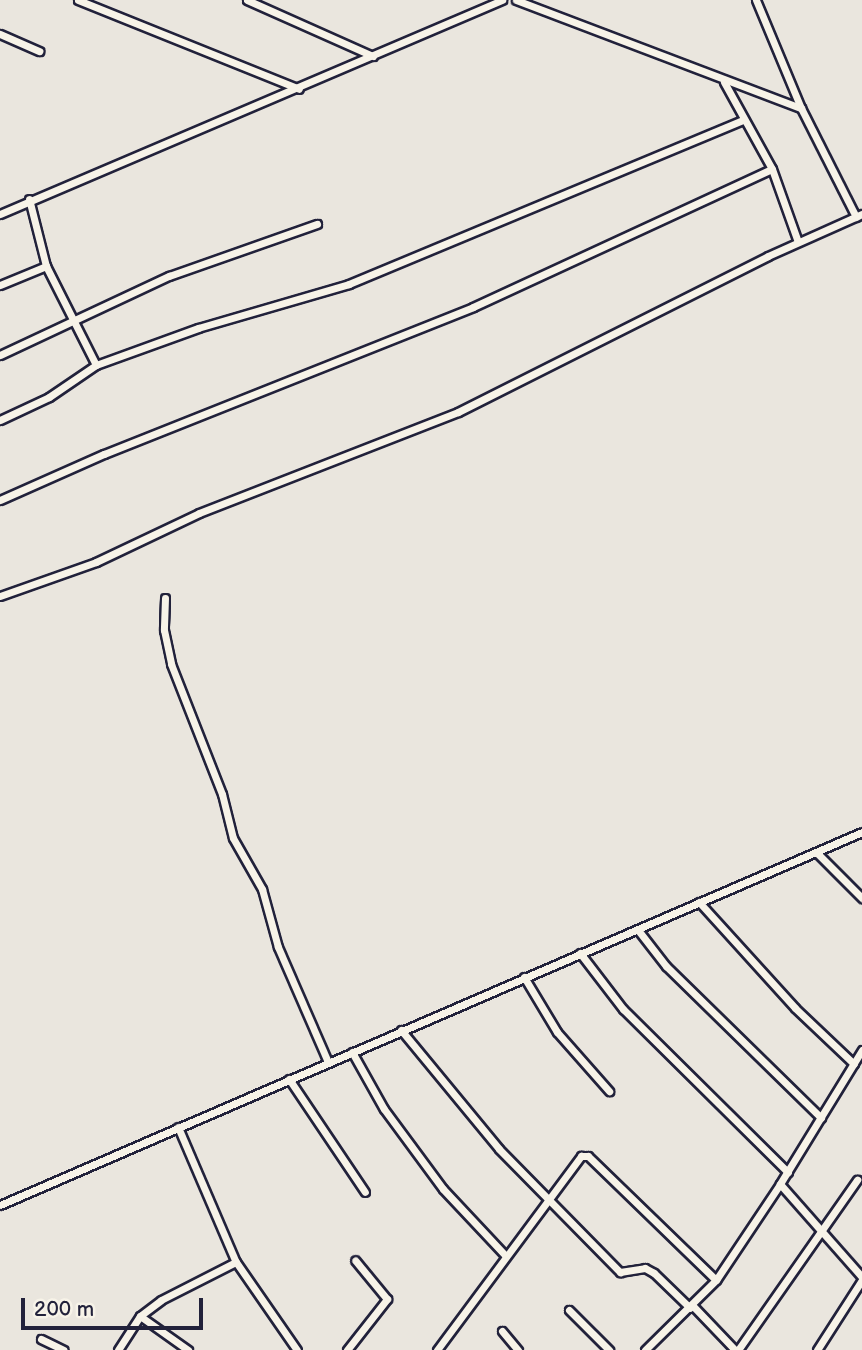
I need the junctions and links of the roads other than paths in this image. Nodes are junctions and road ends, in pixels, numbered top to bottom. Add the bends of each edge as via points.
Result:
1 (78, 0) edge
2 (247, 0) edge
3 (502, 0) edge
4 (516, 0) edge
5 (755, 0) edge
6 (0, 34) edge
7 (39, 51) dead end
8 (373, 56) junction
9 (724, 81) junction
10 (299, 89) junction
11 (801, 108) junction
12 (743, 120) junction
13 (772, 169) junction
14 (29, 199) junction
15 (0, 214) edge
16 (859, 216) edge
17 (317, 224) dead end
18 (799, 242) junction
19 (46, 266) junction
20 (0, 285) edge
21 (72, 321) junction
22 (0, 355) edge
23 (96, 365) junction
24 (0, 420) edge
25 (0, 500) edge
26 (0, 596) edge
27 (165, 598) dead end
28 (862, 832) edge
29 (817, 853) junction
30 (862, 898) edge
31 (699, 902) junction
32 (638, 930) junction
33 (580, 953) junction
34 (524, 977) junction
35 (401, 1030) junction
36 (862, 1050) edge
37 (352, 1052) junction
38 (328, 1062) junction
39 (854, 1064) junction
40 (289, 1079) junction
41 (609, 1091) dead end
42 (821, 1118) junction
43 (178, 1127) junction
44 (788, 1172) junction
45 (857, 1180) dead end
46 (780, 1184) junction
47 (365, 1192) dead end
48 (549, 1196) junction
49 (0, 1205) edge
50 (820, 1227) junction
51 (505, 1255) junction
52 (355, 1259) dead end
53 (236, 1262) junction
54 (862, 1278) edge
55 (716, 1280) junction
56 (692, 1307) junction
57 (569, 1310) dead end
58 (140, 1316) junction
59 (502, 1331) dead end
60 (41, 1339) dead end
61 (64, 1350) edge
62 (118, 1350) edge
63 (188, 1350) edge
64 (297, 1350) edge
65 (347, 1350) edge
66 (437, 1350) edge
67 (518, 1350) edge
68 (609, 1350) edge
69 (645, 1350) edge
70 (736, 1350) edge
71 (817, 1350) edge

1 - 10 street
2 - 8 street
3 - 8 street
4 - 9 street
5 - 11 street
6 - 7 street
8 - 10 street
9 - 11 street
9 - 12 street
10 - 14 street
11 - 16 street
12 - 13 street
12 - 23 street via 349,284 198,328
13 - 18 street
13 - 25 street via 449,317
14 - 15 street
14 - 19 street
16 - 18 street
17 - 21 street via 169,276
18 - 26 street via 458,412 199,513 96,562
19 - 20 street
19 - 21 street
21 - 22 street
21 - 23 street
23 - 24 street via 48,397
27 - 38 street via 164,630 171,664 222,794 233,838 262,889 275,940
28 - 29 street
29 - 30 street
29 - 31 street
31 - 32 street
31 - 39 street
32 - 33 street
32 - 42 street via 666,966
33 - 34 street
33 - 44 street via 623,1009
34 - 35 street
34 - 41 street via 557,1032
35 - 37 street
35 - 48 street via 492,1141
36 - 39 street
37 - 38 street
37 - 51 street via 384,1109 443,1189
38 - 40 street
39 - 42 street
40 - 43 street
40 - 47 street
42 - 44 street
43 - 49 street
43 - 53 street
44 - 46 street
45 - 50 street
46 - 50 street
46 - 55 street
48 - 51 street
48 - 55 street via 576,1160 588,1156
48 - 56 street via 620,1272 645,1268
50 - 54 street
50 - 70 street
51 - 66 street
52 - 65 street via 387,1299
53 - 58 street via 161,1300
53 - 64 street
54 - 71 street
55 - 56 street
56 - 69 street
56 - 70 street
57 - 68 street
58 - 62 street
58 - 63 street
59 - 67 street
60 - 61 street

